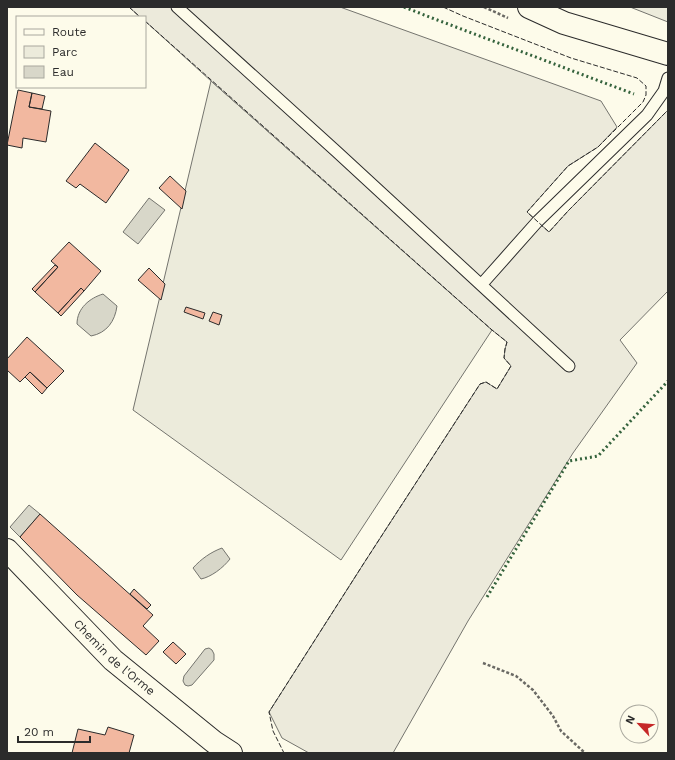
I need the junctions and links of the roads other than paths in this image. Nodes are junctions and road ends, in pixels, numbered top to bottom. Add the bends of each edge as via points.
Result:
1 (177, 7) edge
2 (529, 7) edge
3 (668, 54) edge
4 (668, 78) edge
5 (481, 285) junction
6 (569, 366) dead end
7 (7, 550) edge
8 (231, 753) edge

1 - 5 lane
2 - 3 street via 564,22
4 - 5 lane via 664,91 647,115 537,222
5 - 6 lane
7 - 8 street, Chemin de l'Orme via 112,660

